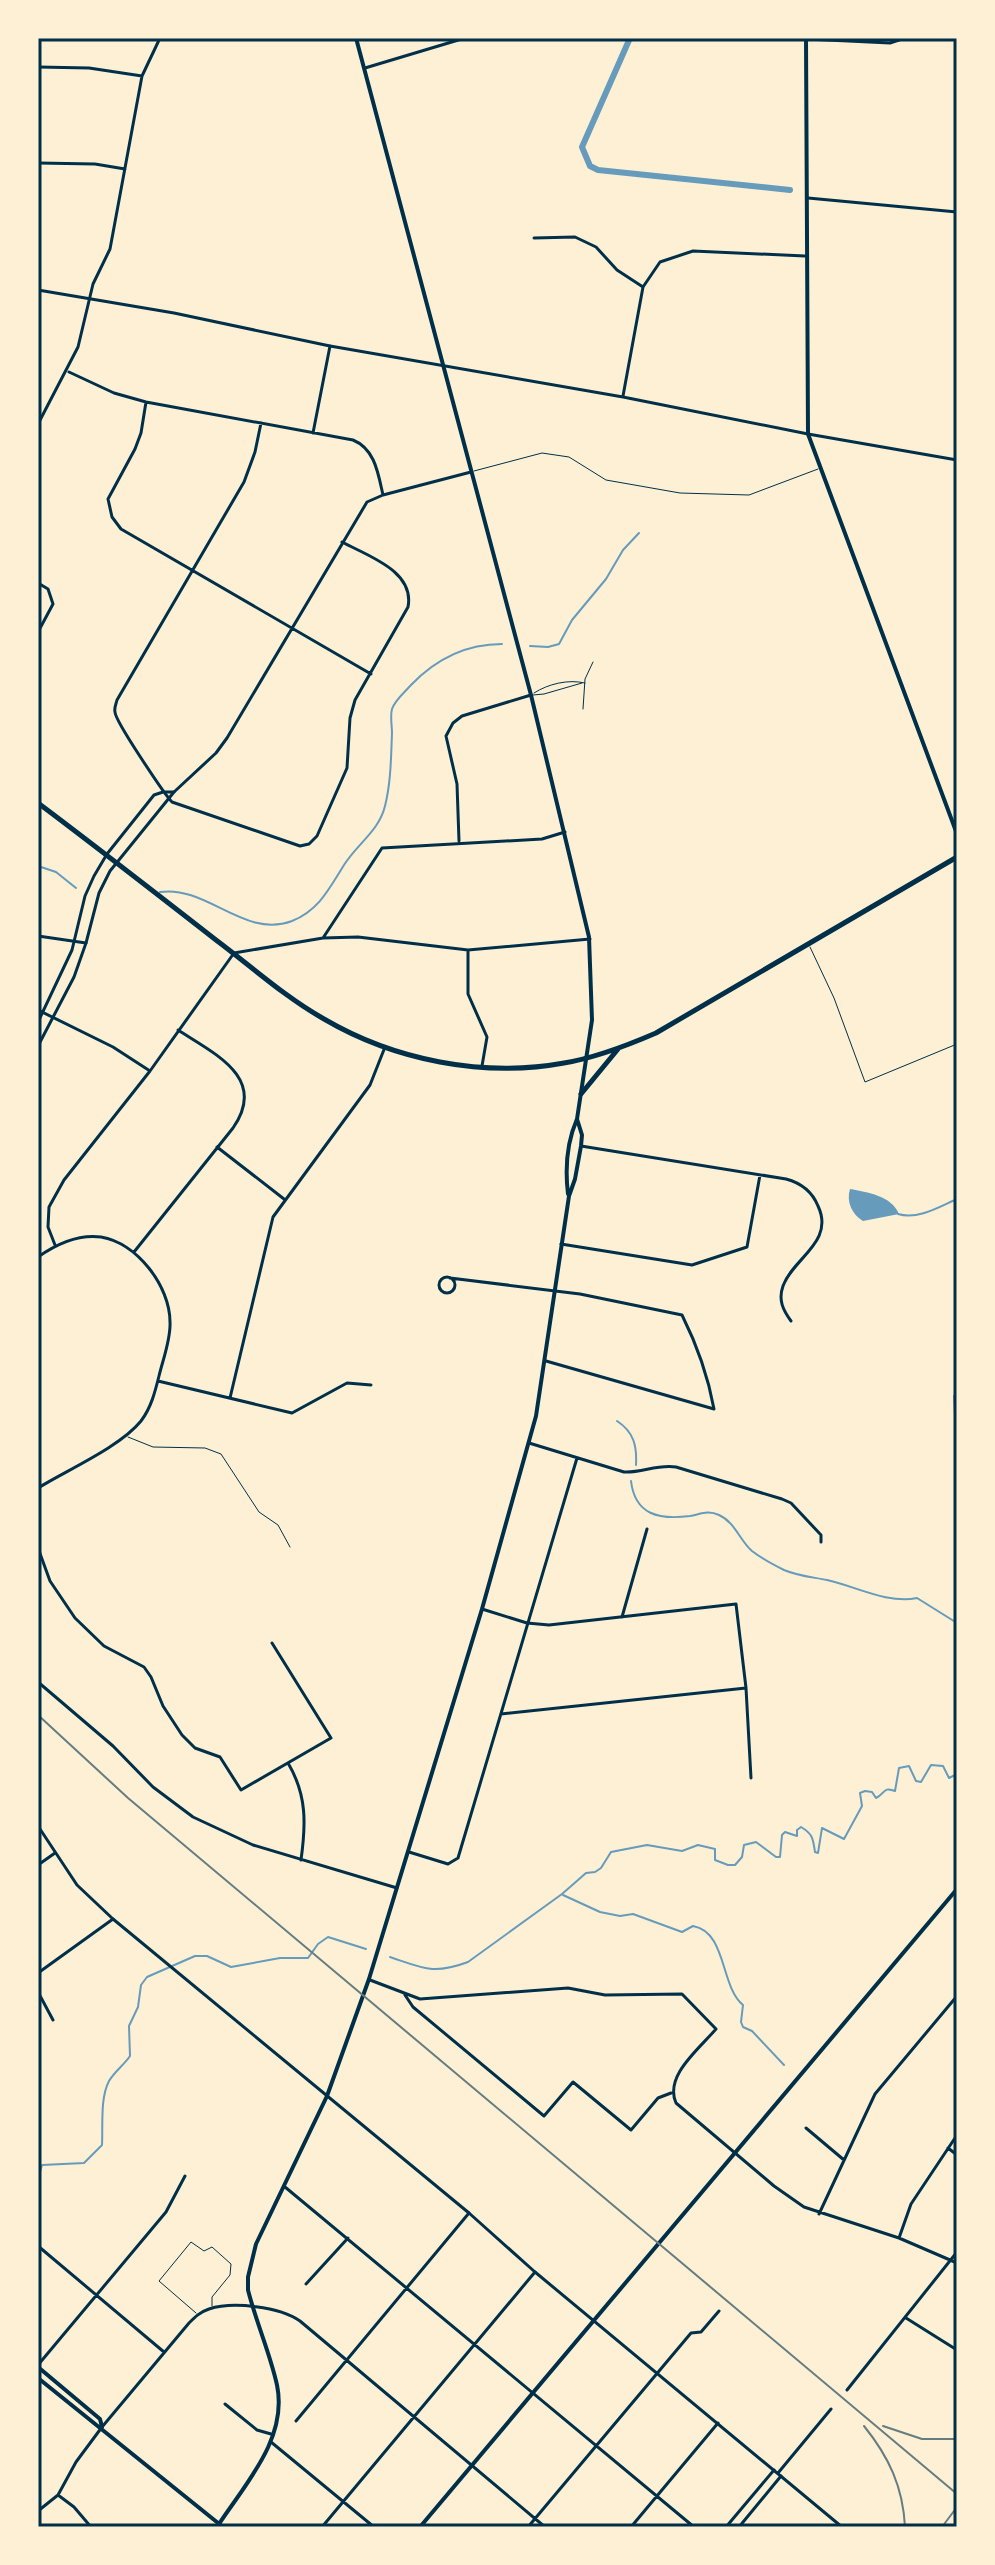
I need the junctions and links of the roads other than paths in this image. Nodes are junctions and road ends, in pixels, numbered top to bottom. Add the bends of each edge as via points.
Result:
1 (160, 38) edge
2 (356, 38) edge
3 (465, 38) edge
4 (806, 38) edge
5 (905, 38) edge
6 (38, 67) edge
7 (364, 69) junction
8 (142, 76) junction
9 (38, 164) edge
10 (125, 169) junction
11 (808, 198) junction
12 (957, 212) edge
13 (534, 238) dead end
14 (805, 256) junction
15 (643, 287) junction
16 (38, 290) edge
17 (88, 298) junction
18 (330, 346) junction
19 (442, 364) junction
20 (67, 371) junction
21 (623, 397) junction
22 (146, 402) junction
23 (261, 423) junction
24 (38, 424) edge
25 (313, 433) junction
26 (808, 434) junction
27 (957, 460) edge
28 (820, 469) junction
29 (471, 472) junction
30 (383, 495) junction
31 (342, 542) junction
32 (193, 570) junction
33 (38, 583) edge
34 (292, 628) junction
35 (38, 632) edge
36 (593, 662) dead end
37 (371, 674) junction
38 (585, 683) junction
39 (531, 695) junction
40 (583, 709) dead end
41 (163, 792) junction
42 (174, 792) junction
43 (169, 799) junction
44 (38, 803) edge
45 (136, 818) junction
46 (145, 827) junction
47 (566, 832) junction
48 (957, 834) edge
49 (459, 842) junction
50 (107, 854) junction
51 (957, 857) edge
52 (117, 863) junction
53 (89, 887) junction
54 (99, 893) junction
55 (38, 936) edge
56 (323, 938) junction
57 (590, 939) junction
58 (75, 941) junction
59 (86, 943) junction
60 (809, 945) junction
61 (468, 950) junction
62 (234, 953) junction
63 (38, 1010) edge
64 (43, 1012) junction
65 (53, 1017) junction
66 (38, 1022) edge
67 (178, 1030) junction
68 (957, 1044) edge
69 (38, 1046) edge
70 (385, 1047) junction
71 (619, 1048) junction
72 (586, 1058) junction
73 (482, 1067) junction
74 (150, 1071) junction
75 (581, 1094) junction
76 (577, 1119) junction
77 (581, 1146) junction
78 (217, 1147) junction
79 (760, 1175) junction
80 (569, 1196) junction
81 (285, 1199) junction
82 (561, 1244) junction
83 (55, 1245) junction
84 (133, 1253) junction
85 (38, 1257) edge
86 (450, 1278) junction
87 (467, 1282) junction
88 (454, 1288) junction
89 (555, 1291) junction
90 (791, 1321) dead end
91 (546, 1361) junction
92 (158, 1381) junction
93 (371, 1385) dead end
94 (230, 1398) junction
95 (126, 1435) junction
96 (529, 1443) junction
97 (577, 1458) junction
98 (38, 1488) edge
99 (647, 1529) dead end
100 (821, 1542) dead end
101 (290, 1547) dead end
102 (38, 1548) edge
103 (482, 1609) junction
104 (622, 1617) junction
105 (527, 1623) junction
106 (272, 1643) dead end
107 (38, 1682) edge
108 (746, 1688) junction
109 (501, 1714) junction
110 (288, 1763) junction
111 (751, 1778) dead end
112 (38, 1826) edge
113 (409, 1852) junction
114 (55, 1853) junction
115 (301, 1860) junction
116 (38, 1865) edge
117 (397, 1888) junction
118 (957, 1889) edge
119 (113, 1919) junction
120 (38, 1973) edge
121 (369, 1979) junction
122 (38, 1992) edge
123 (404, 1993) junction
124 (957, 1996) edge
125 (420, 1999) junction
126 (418, 2011) junction
127 (53, 2020) dead end
128 (671, 2093) junction
129 (327, 2096) junction
130 (806, 2128) dead end
131 (957, 2135) edge
132 (948, 2148) junction
133 (735, 2153) junction
134 (957, 2155) edge
135 (844, 2160) junction
136 (185, 2176) dead end
137 (284, 2187) junction
138 (469, 2213) junction
139 (819, 2214) junction
140 (348, 2238) junction
141 (899, 2238) junction
142 (38, 2246) edge
143 (957, 2252) edge
144 (951, 2260) junction
145 (957, 2263) edge
146 (535, 2272) junction
147 (306, 2284) dead end
148 (406, 2287) junction
149 (97, 2296) junction
150 (212, 2307) junction
151 (252, 2307) junction
152 (719, 2311) dead end
153 (197, 2315) junction
154 (906, 2318) junction
155 (594, 2320) junction
156 (475, 2344) junction
157 (957, 2350) edge
158 (164, 2352) junction
159 (346, 2359) junction
160 (38, 2366) edge
161 (657, 2373) junction
162 (38, 2378) edge
163 (847, 2390) dead end
164 (532, 2392) junction
165 (225, 2404) dead end
166 (831, 2409) dead end
167 (414, 2417) junction
168 (296, 2421) dead end
169 (718, 2423) junction
170 (102, 2427) junction
171 (274, 2435) junction
172 (271, 2442) junction
173 (596, 2445) junction
174 (471, 2465) junction
175 (778, 2473) junction
176 (58, 2495) junction
177 (657, 2496) junction
178 (343, 2501) junction
179 (38, 2511) edge
180 (535, 2518) junction
181 (220, 2526) edge
182 (840, 2526) edge
183 (91, 2527) edge
184 (322, 2527) edge
185 (374, 2527) edge
186 (420, 2527) edge
187 (528, 2527) edge
188 (545, 2527) edge
189 (631, 2527) edge
190 (694, 2527) edge
191 (726, 2527) edge
192 (739, 2527) edge

1 - 8 street
2 - 7 main road
3 - 7 street
4 - 5 street via 890,43
4 - 11 main road
6 - 8 street
7 - 19 main road
8 - 10 street
9 - 10 street
10 - 17 street via 110,249
11 - 12 street
11 - 14 main road
13 - 15 street via 575,237 596,247
14 - 15 street via 693,251 660,262
14 - 26 main road
15 - 21 street
16 - 17 street
17 - 18 street
17 - 20 street
18 - 19 street
18 - 25 street
19 - 21 street
19 - 29 main road
20 - 22 street
20 - 24 street
21 - 26 street
22 - 23 street
22 - 32 street via 135,449 108,499 112,517 121,529
23 - 25 street
23 - 32 street via 244,482
25 - 30 street via 353,440 368,449
26 - 27 street
26 - 28 main road
28 - 29 lane via 749,495 680,493 606,480 569,457 542,453
28 - 48 main road
29 - 30 street
29 - 39 main road
30 - 31 street via 367,502
31 - 34 street
31 - 37 street via 392,570 408,586 408,607
32 - 34 street
32 - 41 street via 114,713
33 - 35 street via 48,589 53,604
34 - 37 street
34 - 42 street via 216,753
36 - 38 lane
37 - 43 street via 350,718 347,768 325,821 309,844 300,846
38 - 39 lane
38 - 39 lane via 573,680
38 - 40 lane
39 - 47 main road
39 - 49 street via 462,716 446,736 457,784
41 - 42 street
41 - 43 street
41 - 45 street via 154,795
42 - 43 street
43 - 46 street
44 - 50 highway
45 - 46 street
45 - 50 street
46 - 52 street
47 - 49 street via 542,839
47 - 57 main road
49 - 56 street via 382,848
50 - 52 highway
50 - 53 street
51 - 60 highway
52 - 54 street
52 - 62 highway
53 - 54 street
53 - 58 street
54 - 59 street
55 - 58 street
56 - 61 street
56 - 62 street
57 - 61 street
57 - 72 main road via 593,997
58 - 59 street
58 - 64 street
59 - 65 street
60 - 68 lane via 865,1082
60 - 71 highway via 673,1025
61 - 73 street via 468,994 487,1037
62 - 67 street
62 - 70 highway via 311,1011
63 - 64 street
64 - 65 street
64 - 66 street
65 - 69 street
65 - 74 street
67 - 74 street
67 - 78 street via 232,1068 245,1089 240,1118
70 - 73 highway
70 - 81 street via 370,1085
71 - 72 highway
71 - 75 highway
72 - 73 highway
72 - 75 main road
74 - 83 street via 64,1180 49,1207 48,1227
75 - 76 main road
76 - 77 main road
76 - 80 main road via 566,1177
77 - 79 street
77 - 80 main road
78 - 81 street
78 - 84 street
79 - 82 street via 747,1247 692,1265
79 - 90 street via 796,1182 820,1209 816,1243 782,1288 782,1307
80 - 82 main road
81 - 94 street via 273,1217
82 - 89 main road
83 - 84 street via 100,1237
83 - 85 street
84 - 92 street via 154,1274 166,1297 170,1322
86 - 87 street
86 - 88 street
86 - 88 street via 441,1281 440,1288 447,1293
87 - 88 street
87 - 89 street
89 - 91 main road
89 - 91 street via 682,1315 714,1409
91 - 96 main road
92 - 94 street
92 - 95 street via 146,1414
93 - 94 street via 347,1383 292,1413
95 - 98 street
95 - 101 lane via 149,1447 205,1448 221,1454 259,1512 278,1525
96 - 97 street
96 - 103 main road
97 - 100 street via 624,1472 676,1467 782,1499 821,1535
97 - 105 street
99 - 104 street
102 - 110 street via 50,1581 75,1618 104,1646 144,1667 179,1731 195,1748 220,1757 241,1790
103 - 105 street
103 - 113 main road
104 - 105 street
104 - 108 street via 736,1604
105 - 109 street
106 - 110 street via 331,1738
107 - 115 street via 182,1810 231,1837
108 - 109 street
108 - 111 street
109 - 113 street via 458,1858 448,1864
110 - 115 street via 304,1804
112 - 114 street
113 - 117 main road
114 - 116 street
114 - 119 street via 77,1885
115 - 117 street
117 - 121 main road
118 - 133 main road
119 - 120 street
119 - 129 street
121 - 123 street
121 - 129 main road
122 - 127 street
123 - 125 street
123 - 126 street
124 - 135 street via 875,2094
125 - 126 street
125 - 128 street via 568,1988 605,1995 682,1994 716,2029 674,2078
126 - 128 street via 544,2116 573,2082 631,2130 658,2098
128 - 133 street
129 - 137 main road
129 - 138 street
130 - 135 street
131 - 132 street
132 - 134 street
132 - 141 street via 911,2204
133 - 139 street via 791,2199
133 - 155 main road
135 - 139 street
136 - 149 street via 166,2212
137 - 140 street
137 - 151 main road via 256,2244 248,2277
138 - 146 street
138 - 148 street
139 - 141 street
140 - 147 street
140 - 148 street
141 - 144 street
142 - 149 street
143 - 144 street
144 - 145 street
144 - 154 street
146 - 155 street
146 - 156 street
148 - 156 street
148 - 159 street
149 - 158 street
149 - 160 street
150 - 151 street
150 - 153 street
150 - 153 lane via 212,2297 230,2275 231,2264 212,2247 204,2251 191,2242 159,2281
151 - 159 street via 286,2311
151 - 171 main road via 276,2383
152 - 161 street via 701,2332 691,2333
153 - 158 street
154 - 157 street
154 - 163 street
155 - 161 street
155 - 164 main road
156 - 164 street
156 - 167 street
158 - 170 street
159 - 167 street
159 - 168 street
160 - 170 main road via 100,2419
161 - 169 street
161 - 173 street
162 - 170 main road
164 - 173 street
164 - 174 main road
165 - 171 street via 257,2430
166 - 175 street
167 - 174 street
167 - 178 street
169 - 175 street
169 - 177 street
170 - 176 street
170 - 181 main road
171 - 172 main road
172 - 178 street
172 - 181 main road
173 - 177 street
173 - 180 street
174 - 180 street
174 - 186 main road
175 - 182 street
175 - 191 street
175 - 192 street
176 - 179 street
176 - 183 street
177 - 189 street
177 - 190 street
178 - 184 street
178 - 185 street
180 - 187 street
180 - 188 street

